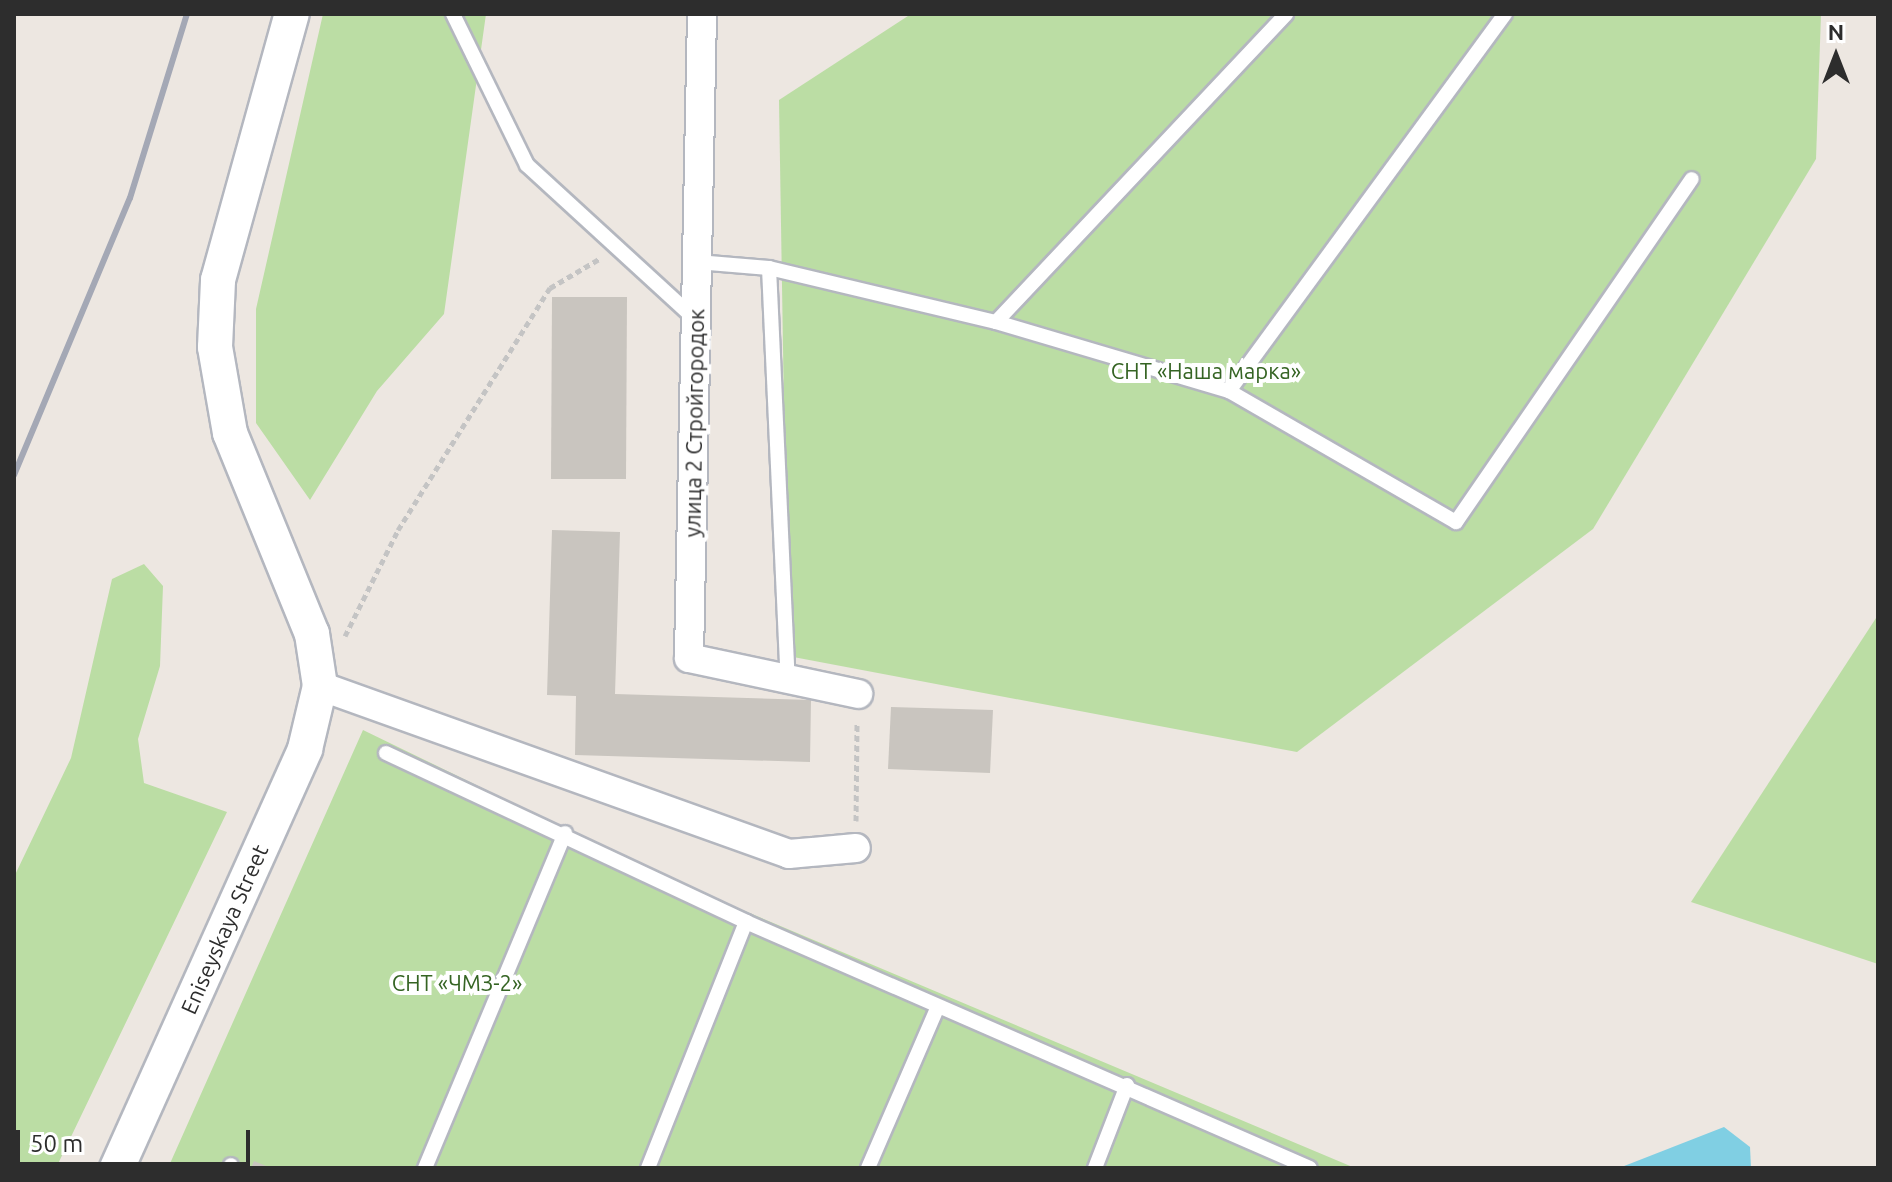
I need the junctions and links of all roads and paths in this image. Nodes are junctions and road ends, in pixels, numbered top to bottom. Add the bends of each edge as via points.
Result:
1 (292, 14) edge
2 (453, 14) edge
3 (702, 14) edge
4 (1286, 14) edge
5 (1505, 14) edge
6 (1692, 179) dead end
7 (618, 248) junction
8 (697, 262) junction
9 (769, 268) junction
10 (696, 319) junction
11 (996, 322) junction
12 (1229, 391) junction
13 (788, 679) junction
14 (320, 686) junction
15 (858, 694) joint
16 (386, 753) dead end
17 (565, 833) junction
18 (856, 848) joint
19 (746, 922) junction
20 (938, 1006) junction
21 (1127, 1085) junction
22 (117, 1168) edge
23 (425, 1168) edge
24 (648, 1168) edge
25 (868, 1168) edge
26 (1095, 1168) edge
27 (1310, 1168) edge

1 - 14 street via 218,280 215,347 230,433 312,634
2 - 7 lane via 527,165
3 - 8 street, улица 2 Стройгородок
4 - 11 lane
5 - 12 lane
6 - 12 lane via 1456,522
7 - 10 lane
7 - 14 path via 550,288 398,530
8 - 9 lane
8 - 10 street, улица 2 Стройгородок
9 - 11 lane
9 - 13 lane
10 - 13 street, улица 2 Стройгородок via 689,658
11 - 12 lane
13 - 15 street, улица 2 Стройгородок
14 - 18 street via 789,854
14 - 22 street, Eniseyskaya Street via 305,749
15 - 18 path
16 - 17 lane
17 - 19 lane
17 - 23 lane
19 - 20 lane
19 - 24 lane
20 - 21 lane
20 - 25 lane
21 - 26 lane
21 - 27 lane

